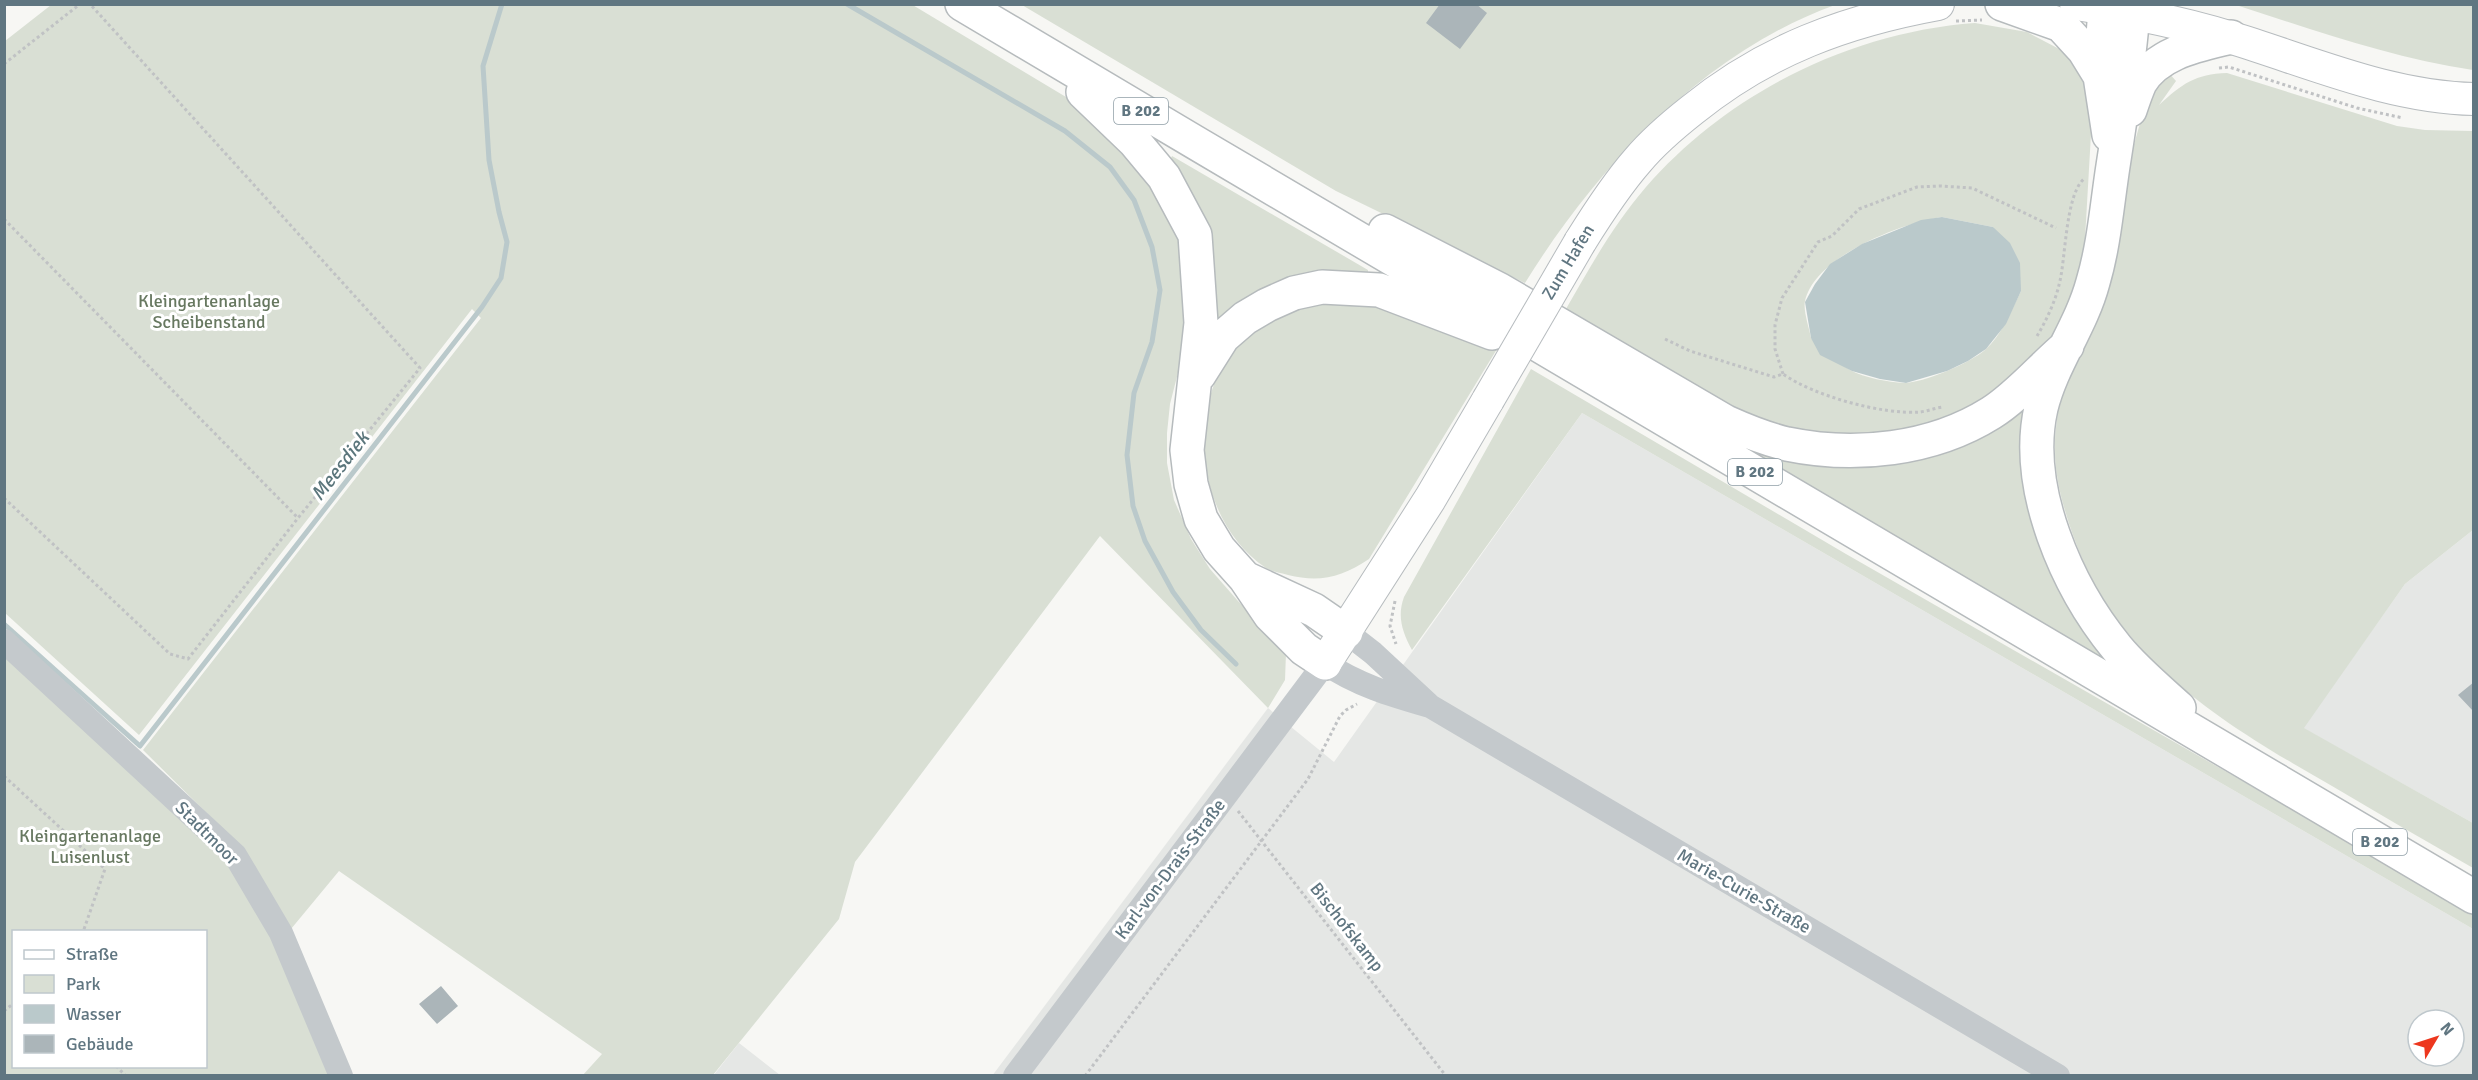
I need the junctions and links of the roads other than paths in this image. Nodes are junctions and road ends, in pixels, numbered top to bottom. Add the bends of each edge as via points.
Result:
1 (962, 4) edge
2 (2110, 7) edge
3 (1993, 12) edge
4 (1946, 13) edge
5 (2231, 37) junction
6 (1035, 48) junction
7 (2100, 76) junction
8 (2474, 99) edge
9 (2121, 124) junction
10 (2114, 165) junction
11 (1256, 180) junction
12 (2067, 346) junction
13 (1560, 357) junction
14 (1197, 379) junction
15 (1245, 578) junction
16 (1346, 632) junction
17 (4, 641) edge
18 (1325, 663) junction
19 (1430, 706) junction
20 (2287, 788) junction
21 (2474, 897) edge
22 (341, 1076) edge
23 (1015, 1076) edge
24 (2058, 1076) edge

1 - 6 highway, B 202
2 - 5 main road
2 - 7 highway
2 - 9 highway
3 - 7 highway via 2061,25 2084,50
4 - 16 main road, Zum Hafen, bridge via 1894,12 1816,36 1764,60 1670,127 1608,196 1430,499
5 - 8 main road via 2381,86
5 - 9 highway via 2186,48 2153,68 2141,82
6 - 11 highway, B 202
6 - 14 highway via 1134,141 1164,177 1195,235 1201,323
7 - 10 highway
9 - 10 highway
10 - 12 highway via 2093,282 2081,320
11 - 12 highway via 1312,194 1500,290 1726,422 1786,444 1844,451 1875,450 1935,438 1993,412
11 - 13 highway, B 202
12 - 20 highway via 2049,380 2037,438 2042,493 2066,566 2099,624 2132,664 2181,710
13 - 14 highway via 1379,290 1322,287 1294,293 1245,318 1223,337
13 - 20 highway, B 202
14 - 15 highway via 1187,450 1191,484 1201,519 1219,549
15 - 16 highway via 1314,610
15 - 18 highway via 1285,631
16 - 18 main road, Zum Hafen
16 - 19 street, Marie-Curie-Straße
17 - 22 street, Stadtmoor via 235,855 281,933
18 - 19 street, Marie-Curie-Straße via 1365,686
18 - 23 street, Karl-von-Drais-Straße
19 - 24 street, Marie-Curie-Straße
20 - 21 highway, B 202

